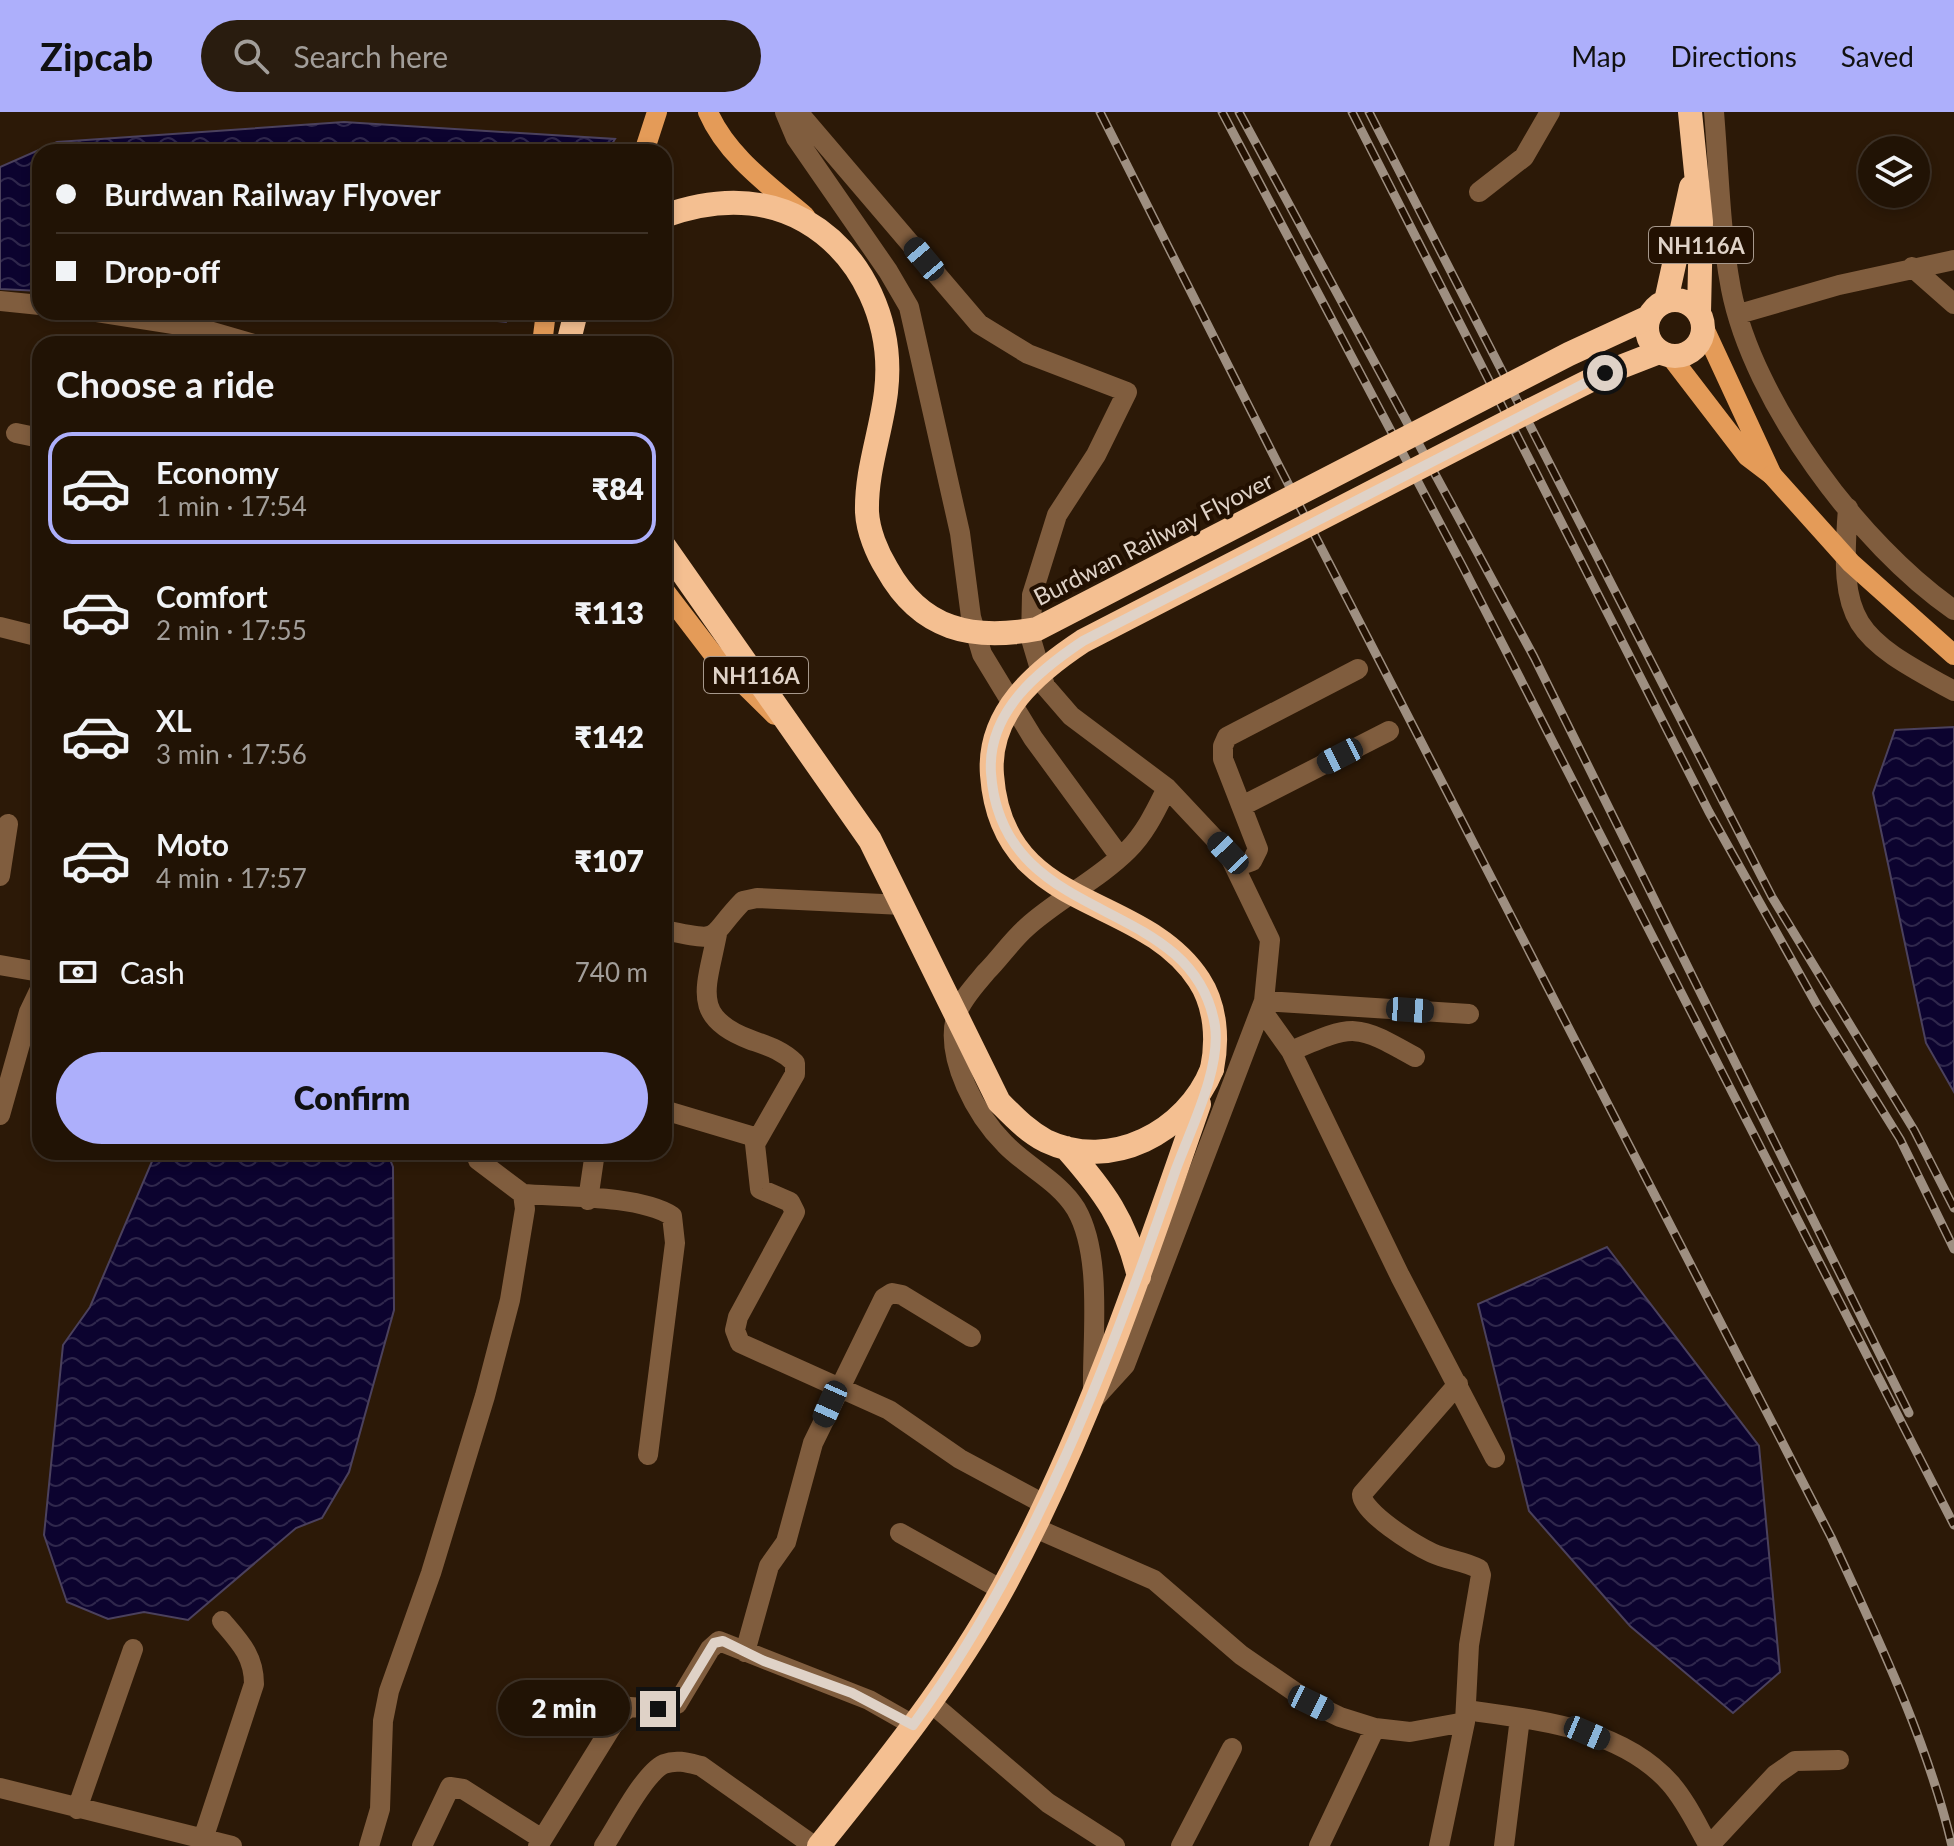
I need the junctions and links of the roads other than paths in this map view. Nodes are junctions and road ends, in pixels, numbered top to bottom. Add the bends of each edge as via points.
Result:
1 (657, 112) edge
2 (708, 112) edge
3 (785, 112) edge
4 (798, 112) edge
5 (1550, 112) edge
6 (1690, 112) edge
7 (1714, 112) edge
8 (647, 144) edge
9 (1694, 177) junction
10 (1479, 192) dead end
11 (672, 214) edge
12 (823, 231) junction
13 (1954, 260) edge
14 (1912, 267) junction
15 (0, 301) edge
16 (1666, 301) junction
17 (32, 304) edge
18 (1954, 304) edge
19 (1739, 314) junction
20 (1647, 318) junction
21 (148, 320) edge
22 (1701, 320) junction
23 (226, 336) edge
24 (1665, 354) junction
25 (16, 433) dead end
26 (32, 436) edge
27 (1772, 475) junction
28 (1848, 508) junction
29 (672, 557) edge
30 (672, 600) edge
31 (1954, 610) edge
32 (0, 627) edge
33 (32, 633) edge
34 (1954, 655) edge
35 (1358, 669) dead end
36 (1954, 691) edge
37 (1389, 731) dead end
38 (802, 739) junction
39 (1167, 788) junction
40 (1242, 806) junction
41 (8, 824) dead end
42 (1120, 857) junction
43 (1235, 867) junction
44 (0, 876) edge
45 (903, 905) junction
46 (672, 932) edge
47 (717, 934) junction
48 (0, 965) edge
49 (32, 971) edge
50 (1262, 1005) junction
51 (32, 1006) edge
52 (1469, 1014) dead end
53 (956, 1017) junction
54 (1291, 1051) junction
55 (1415, 1057) dead end
56 (1208, 1080) junction
57 (672, 1112) edge
58 (0, 1115) edge
59 (758, 1138) junction
60 (1066, 1148) junction
61 (478, 1160) edge
62 (594, 1160) edge
63 (523, 1194) junction
64 (588, 1200) junction
65 (1139, 1277) junction
66 (971, 1337) dead end
67 (839, 1384) junction
68 (1458, 1384) junction
69 (1090, 1399) junction
70 (648, 1455) dead end
71 (1495, 1458) dead end
72 (1044, 1504) junction
73 (1033, 1527) junction
74 (900, 1533) dead end
75 (1002, 1590) junction
76 (222, 1621) dead end
77 (133, 1649) dead end
78 (745, 1652) junction
79 (930, 1702) junction
80 (1466, 1716) junction
81 (1520, 1718) junction
82 (913, 1725) junction
83 (1375, 1728) junction
84 (1232, 1748) dead end
85 (1839, 1760) dead end
86 (0, 1788) edge
87 (77, 1809) junction
88 (203, 1839) junction
89 (540, 1843) edge
90 (232, 1846) edge
91 (369, 1846) edge
92 (422, 1846) edge
93 (604, 1846) edge
94 (816, 1846) edge
95 (1115, 1846) edge
96 (1181, 1846) edge
97 (1319, 1846) edge
98 (1439, 1846) edge
99 (1504, 1846) edge
100 (1709, 1846) edge

1 - 8 main road
2 - 12 main road, Burdwan Railway Flyover, bridge via 721,137 754,172
3 - 42 street via 796,138 909,307 982,654 1033,738
4 - 39 street via 979,324 1028,354 1127,392 1057,515 1032,595 1031,639 1045,686 1071,716
5 - 10 street via 1524,157
6 - 9 highway, NH116A
7 - 19 street via 1731,291
9 - 16 highway, NH116A
9 - 22 highway, NH116A via 1701,222
11 - 12 highway, Burdwan Railway Flyover, bridge via 721,201 753,203 791,213
12 - 20 highway, Burdwan Railway Flyover, bridge via 863,279 886,337 886,395 868,479 867,516 878,554 897,588 918,609 946,626 987,634 1037,629
13 - 14 street
14 - 18 street
14 - 19 street
15 - 17 street
16 - 20 highway, Burdwan Railway Flyover
16 - 22 highway via 1690,304
19 - 28 street via 1772,397
20 - 24 highway via 1646,331
21 - 23 street
22 - 24 highway via 1701,339 1694,349 1684,356
22 - 27 main road
24 - 27 main road via 1747,456
24 - 56 highway, bridge via 1582,384 1083,641 1029,681 1009,708 991,764 993,801 1012,845 1061,886 1155,939 1199,980 1215,1028
25 - 26 street
27 - 34 main road, bridge via 1851,563
28 - 31 street via 1899,566
28 - 36 street via 1845,586 1850,609 1883,648
29 - 38 highway, NH116A
30 - 38 main road via 735,678
32 - 33 street
35 - 40 street via 1227,737 1223,759
37 - 40 street
38 - 45 highway, NH116A via 848,804
39 - 42 street via 1145,831
39 - 43 street
40 - 43 street via 1258,849 1252,861
41 - 44 street
42 - 53 street via 1026,928 977,983
43 - 50 street via 1270,940
45 - 47 street via 757,898 743,901
45 - 53 highway, NH116A
46 - 47 street via 704,938
47 - 59 street via 707,1007 718,1024 784,1052 795,1063 790,1088
48 - 49 street
50 - 52 street
50 - 54 street
50 - 69 street via 1125,1365
51 - 58 street
53 - 60 highway, NH116A via 999,1102 1032,1133
53 - 69 street via 961,1067 984,1118 1005,1144 1059,1187 1087,1237 1093,1273
54 - 55 street via 1353,1029 1370,1032
54 - 68 street
56 - 60 highway, NH116A via 1178,1119 1139,1143 1097,1152
56 - 65 highway
57 - 59 street
59 - 67 street via 753,1153 760,1189 790,1202 795,1212 735,1330 740,1343 758,1353
60 - 65 highway, NH116A via 1119,1218
61 - 63 street
62 - 64 street
63 - 64 street
63 - 91 street via 510,1300 485,1396 389,1691 380,1809
64 - 70 street via 661,1209 676,1227
65 - 69 highway
66 - 67 street via 892,1293 884,1298
67 - 72 street
67 - 78 street via 802,1473 786,1542 769,1566
68 - 71 street
68 - 80 street via 1364,1488 1361,1501 1432,1553 1479,1569
69 - 72 highway
72 - 73 highway
73 - 75 highway
73 - 83 street via 1154,1580 1276,1681 1340,1717
74 - 75 street
75 - 79 highway
76 - 88 street via 247,1650 254,1684
77 - 87 street
78 - 82 street via 869,1700
78 - 89 street via 723,1641 714,1643 677,1704 630,1707 619,1715
79 - 82 highway
79 - 95 street via 1048,1803
80 - 81 street
80 - 83 street via 1410,1732
80 - 98 street
81 - 99 street
81 - 100 street via 1587,1733 1636,1754 1670,1783
82 - 94 highway
83 - 97 street
84 - 96 street
85 - 100 street via 1795,1761 1775,1775
86 - 87 street
87 - 88 street
88 - 90 street
89 - 92 street via 463,1789 450,1787
93 - 94 street via 649,1777 662,1764 682,1761 701,1766

